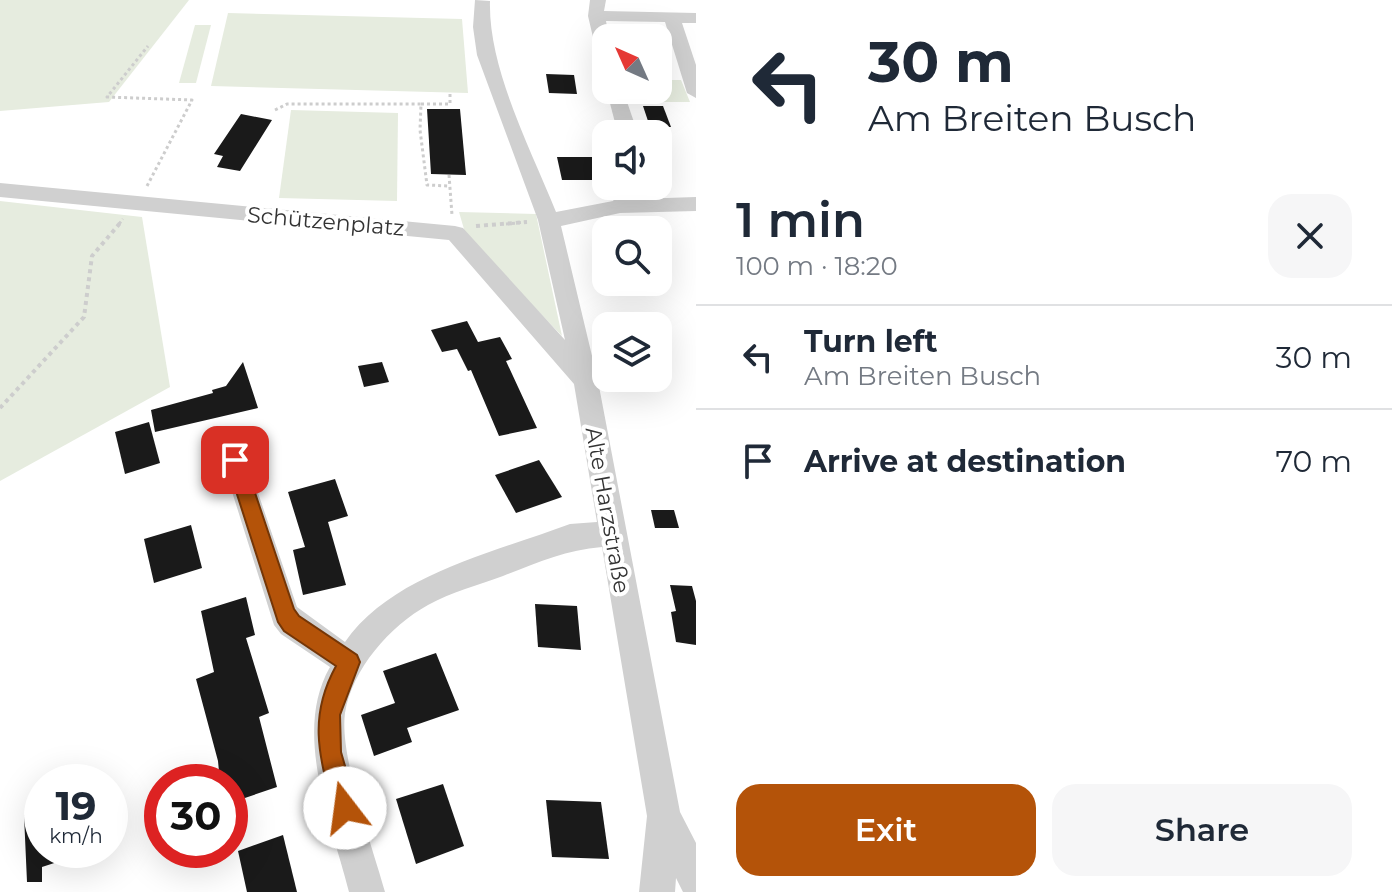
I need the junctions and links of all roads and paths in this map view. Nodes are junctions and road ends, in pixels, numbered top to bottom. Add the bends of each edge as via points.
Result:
1 (482, 1) edge
2 (597, 8) edge
3 (672, 17) junction
4 (696, 18) edge
5 (148, 46) dead end
6 (696, 93) edge
7 (450, 94) dead end
8 (421, 104) junction
9 (275, 110) dead end
10 (449, 175) dead end
11 (449, 186) junction
12 (0, 190) edge
13 (624, 200) edge
14 (137, 204) junction
15 (696, 204) edge
16 (620, 206) junction
17 (549, 220) junction
18 (455, 233) junction
19 (586, 381) junction
20 (0, 408) edge
21 (235, 460) dead end
22 (612, 534) junction
23 (349, 662) junction
24 (664, 816) junction
25 (696, 880) edge
26 (367, 892) edge
27 (657, 892) edge

1 - 17 street, Alte Harzstraße via 486,55
2 - 3 street
3 - 4 street
3 - 6 street
5 - 14 path via 107,97 192,100
7 - 8 path via 450,104
8 - 9 path via 287,104
8 - 11 path via 427,185
10 - 11 path
11 - 18 path
12 - 14 street, Schützenplatz
13 - 16 street
14 - 18 street, Schützenplatz
14 - 20 path via 92,256 84,317
15 - 16 street
16 - 17 street
17 - 18 path via 471,226
17 - 19 street, Alte Harzstraße
18 - 19 street
19 - 22 street, Alte Harzstraße
21 - 23 street via 285,615
22 - 23 street via 570,537 419,594 381,621
22 - 24 street, Alte Harzstraße
23 - 26 street via 329,715 330,752
24 - 25 street, Alte Harzstraße
24 - 27 street

